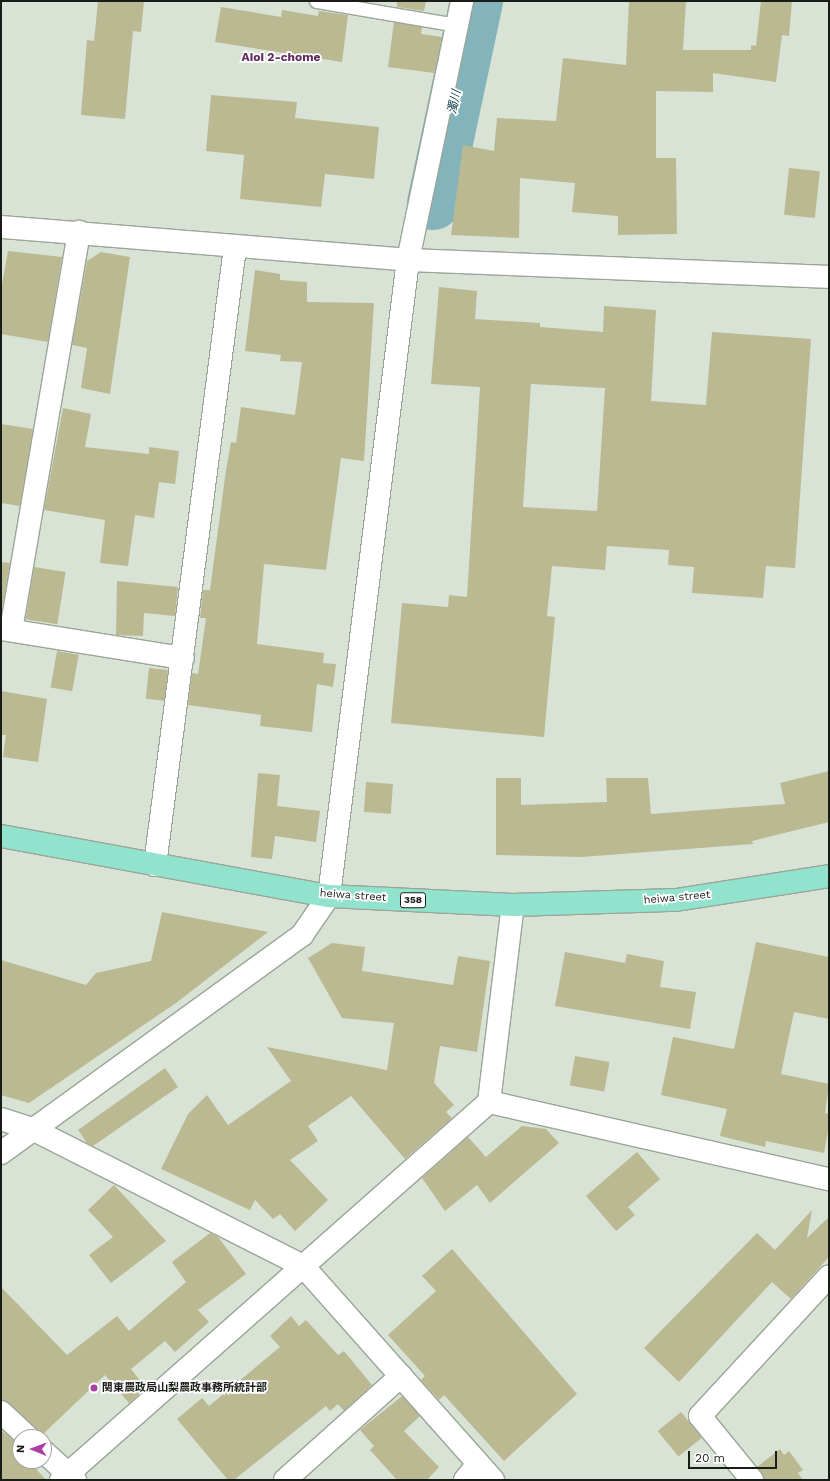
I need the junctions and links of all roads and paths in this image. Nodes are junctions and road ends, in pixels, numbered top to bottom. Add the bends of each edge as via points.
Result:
1 (316, 1) edge
2 (462, 1) edge
3 (457, 25) junction
4 (1, 227) edge
5 (79, 232) junction
6 (235, 247) junction
7 (408, 260) junction
8 (829, 277) edge
9 (6, 630) edge
10 (183, 658) junction
11 (1, 836) edge
12 (155, 865) junction
13 (829, 876) edge
14 (329, 896) junction
15 (513, 905) junction
16 (489, 1102) junction
17 (1, 1119) edge
18 (34, 1130) junction
19 (1, 1153) edge
20 (829, 1179) edge
21 (303, 1266) junction
22 (829, 1276) edge
23 (401, 1376) junction
24 (1, 1412) edge
25 (19, 1429) edge
26 (52, 1461) edge
27 (472, 1472) edge
28 (68, 1478) edge
29 (285, 1480) edge
30 (493, 1480) edge
31 (752, 1480) edge

1 - 3 lane
2 - 3 street
3 - 7 street
4 - 5 street
5 - 6 street
5 - 9 street
6 - 7 street
6 - 10 street
7 - 8 street
7 - 14 street
9 - 10 street
10 - 12 street
11 - 12 highway, heiwa street / 358
12 - 14 highway, heiwa street / 358
13 - 15 highway, heiwa street / 358 via 676,900
14 - 15 highway, heiwa street / 358
14 - 18 street via 302,935
15 - 16 street
16 - 20 street
16 - 21 street
17 - 18 street
18 - 19 street
18 - 21 street
21 - 23 street
21 - 28 street
22 - 31 street via 700,1416
23 - 27 street
23 - 29 street
24 - 25 street
26 - 28 street
27 - 30 street

